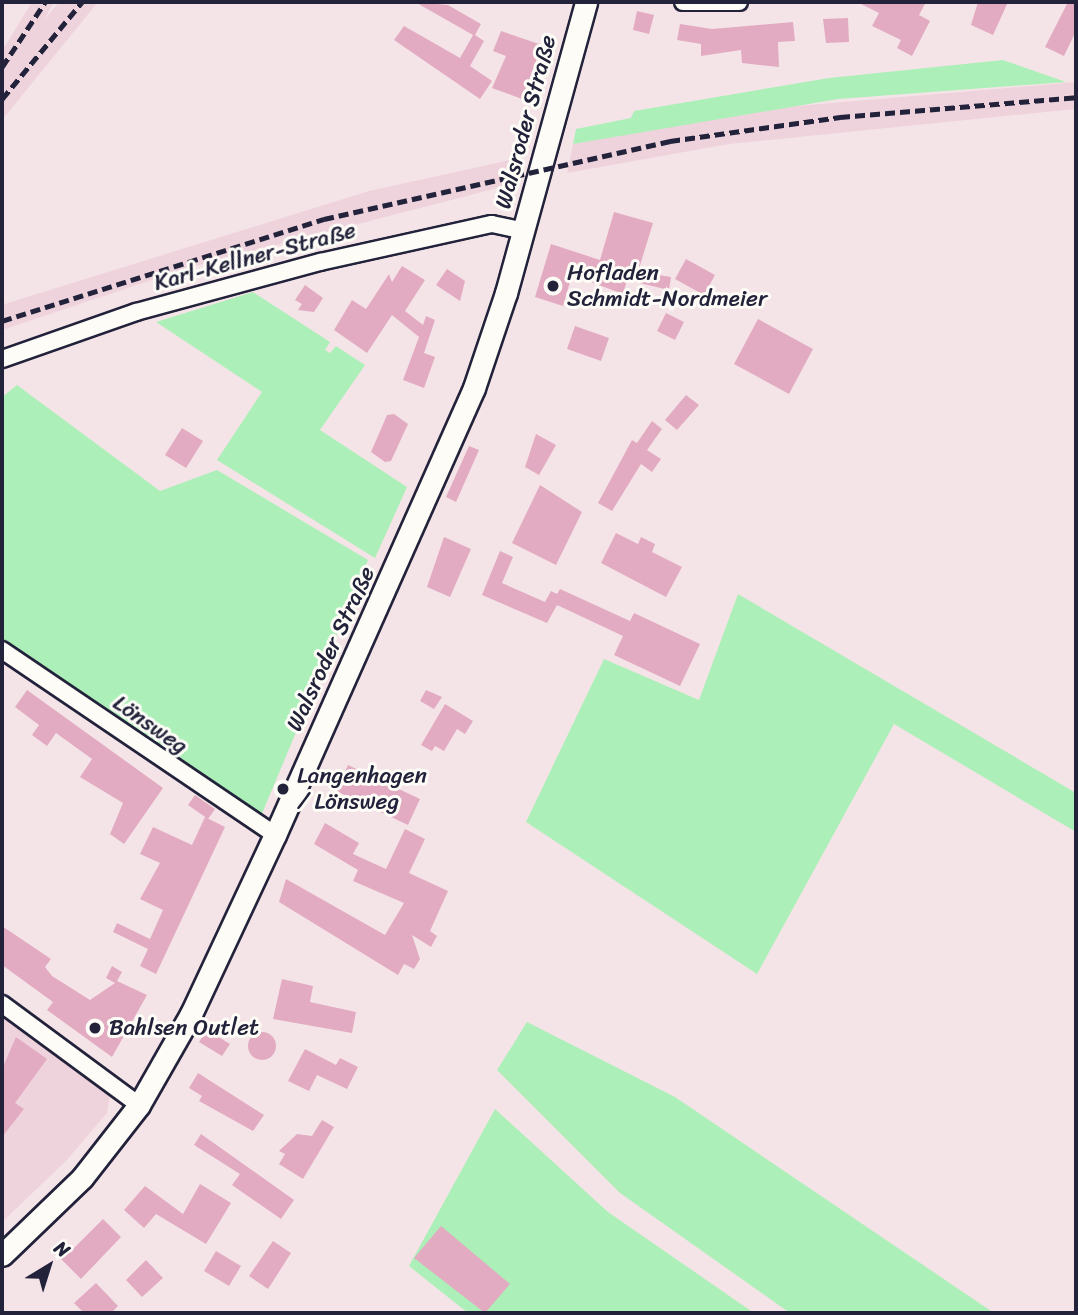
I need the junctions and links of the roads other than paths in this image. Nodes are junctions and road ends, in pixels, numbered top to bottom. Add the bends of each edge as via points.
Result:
1 (586, 2) edge
2 (683, 2) edge
3 (739, 2) edge
4 (524, 231) junction
5 (2, 359) edge
6 (2, 650) edge
7 (275, 835) junction
8 (2, 1004) edge
9 (139, 1105) junction
10 (2, 1255) edge

1 - 4 street, Walsroder Straße
2 - 3 street
4 - 5 street, Karl-Kellner-Straße via 492,224 320,262 136,312
4 - 7 street, Walsroder Straße via 451,445
6 - 7 street, Lönsweg
7 - 9 street, Walsroder Straße via 191,1014
8 - 9 street
9 - 10 street, Walsroder Straße via 82,1178

